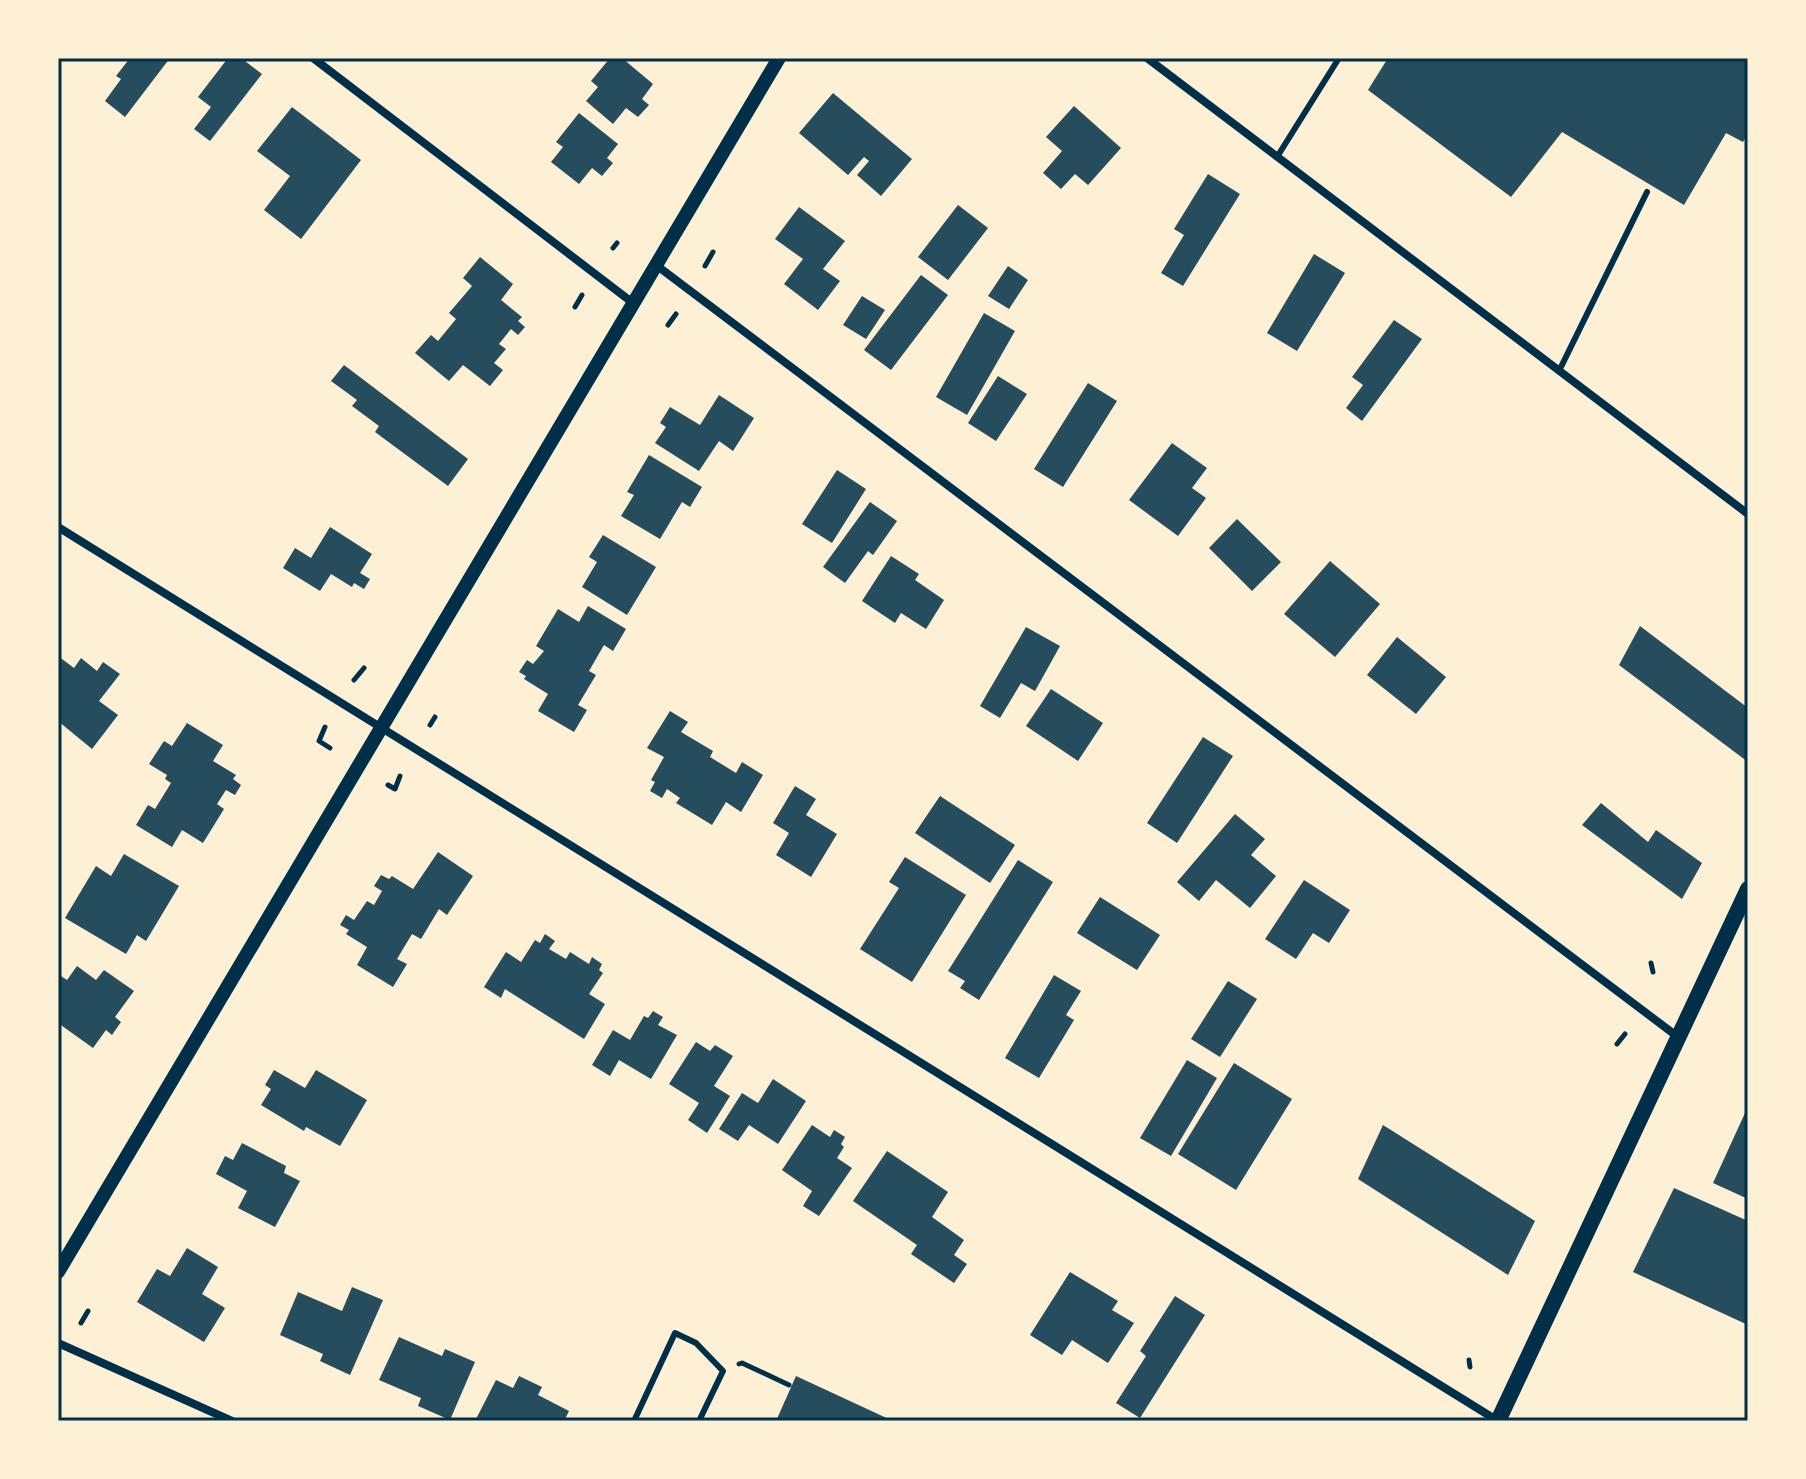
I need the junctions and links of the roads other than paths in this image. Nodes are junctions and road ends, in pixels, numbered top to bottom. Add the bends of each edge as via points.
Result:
1 (313, 58) edge
2 (779, 58) edge
3 (1147, 58) edge
4 (1339, 58) edge
5 (1277, 157) junction
6 (1647, 192) dead end
7 (656, 265) junction
8 (633, 303) junction
9 (1559, 371) junction
10 (1748, 514) edge
11 (58, 527) edge
12 (382, 726) junction
13 (1748, 889) edge
14 (1678, 1037) junction
15 (58, 1272) edge
16 (58, 1343) edge
17 (232, 1421) edge
18 (634, 1421) edge
19 (699, 1421) edge
20 (1498, 1421) edge

1 - 8 street
2 - 7 street
3 - 5 street
4 - 5 lane
5 - 9 street
6 - 9 lane
7 - 8 street
7 - 14 street
8 - 12 street
9 - 10 street
11 - 12 street
12 - 15 street
12 - 20 street
13 - 14 main road
14 - 20 main road
16 - 17 street
18 - 19 lane via 675,1333 696,1343 723,1371

